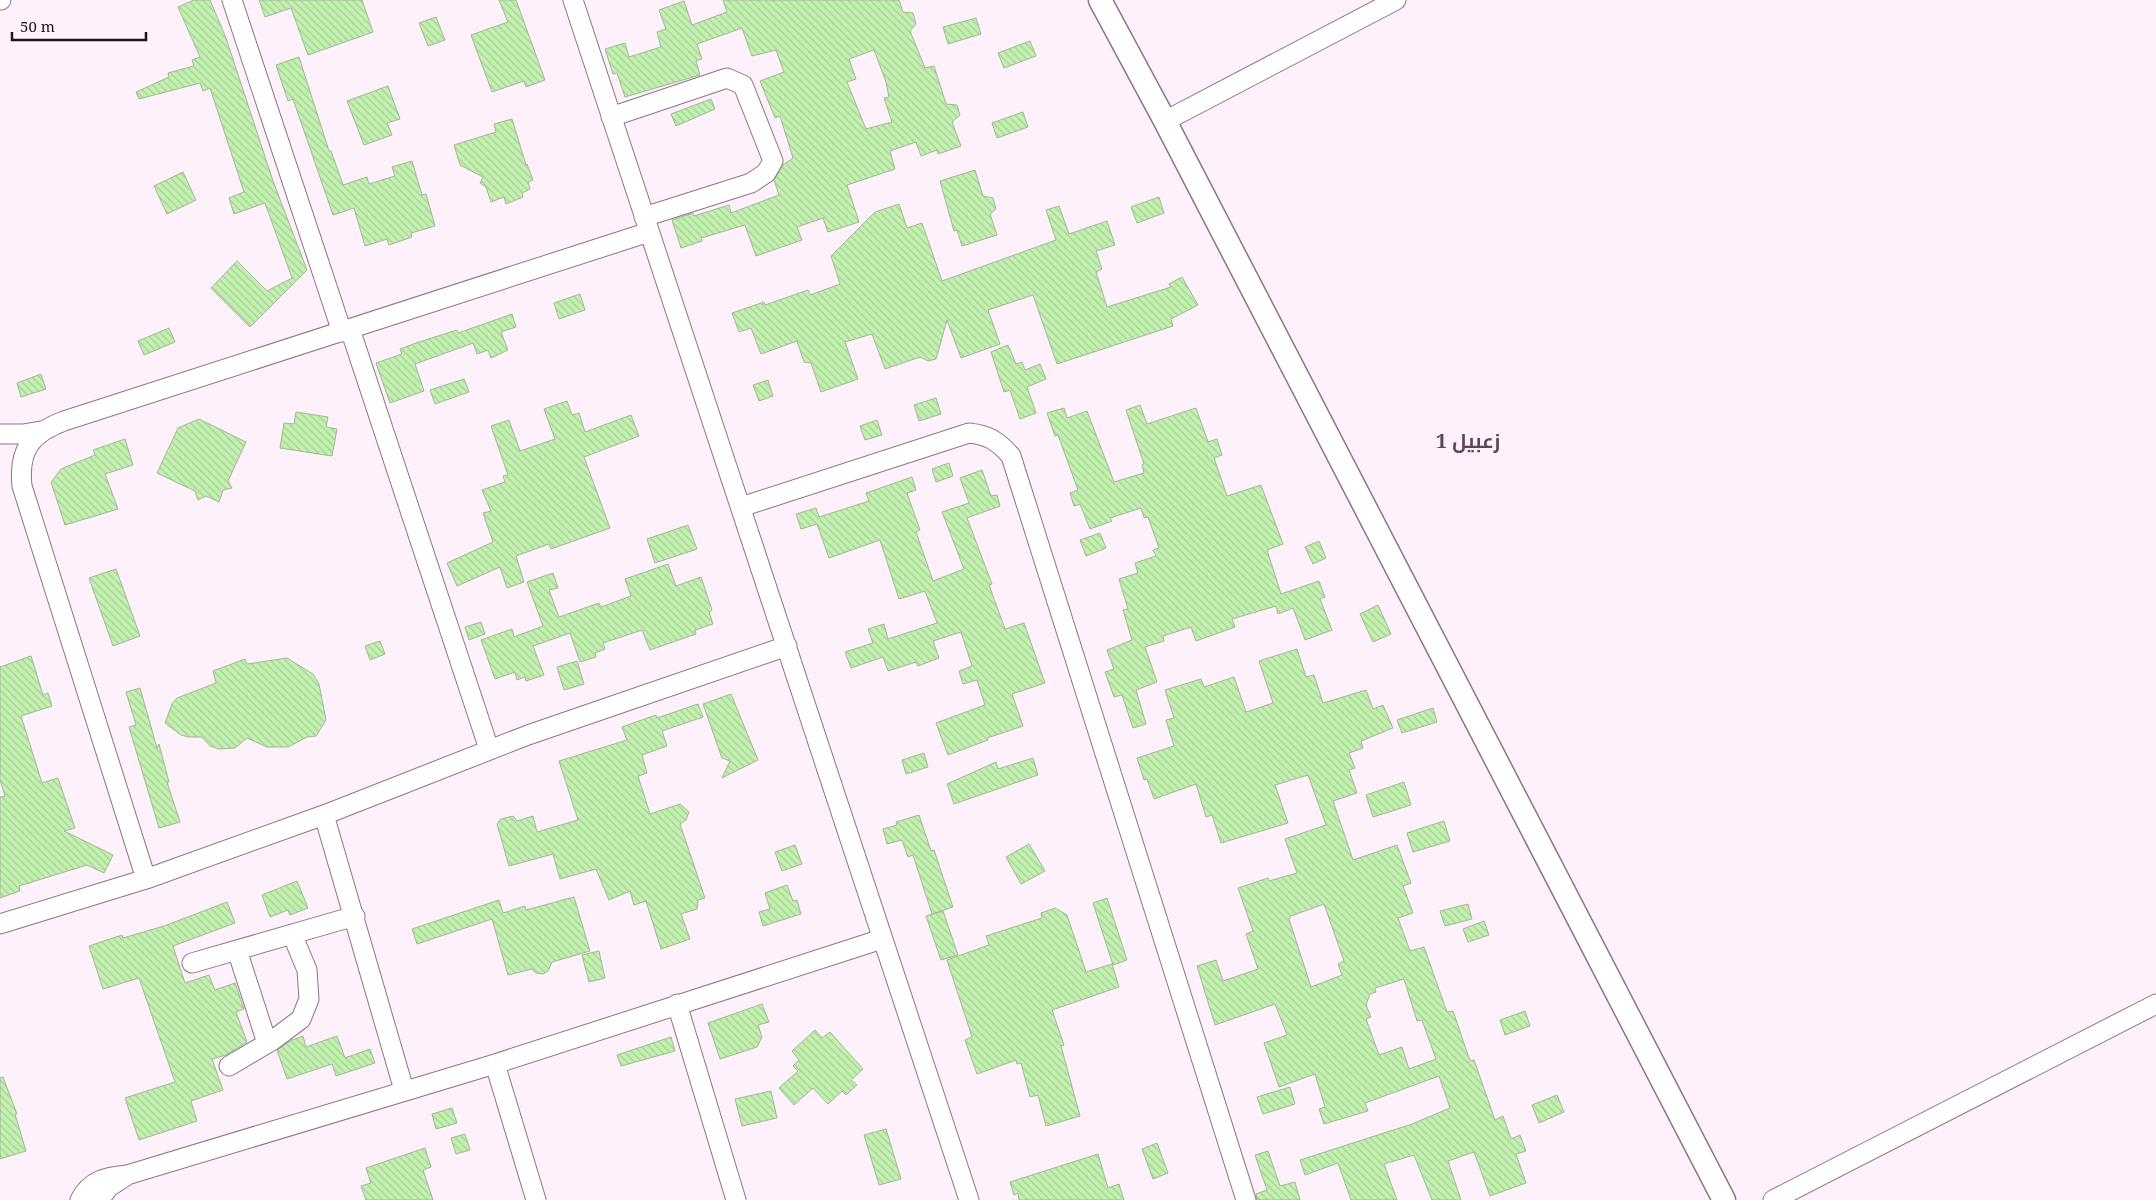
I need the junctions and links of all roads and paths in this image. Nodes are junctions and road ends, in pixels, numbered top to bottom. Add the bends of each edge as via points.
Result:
1 (232, 0) edge
2 (573, 0) edge
3 (1100, 0) edge
4 (1396, 0) edge
5 (611, 117) junction
6 (1164, 121) junction
7 (646, 224) junction
8 (346, 330) junction
9 (41, 431) junction
10 (0, 434) edge
11 (741, 507) junction
12 (787, 646) junction
13 (489, 749) junction
14 (324, 815) junction
15 (146, 879) junction
16 (355, 916) junction
17 (0, 924) edge
18 (292, 934) junction
19 (882, 939) junction
20 (237, 950) junction
21 (192, 963) dead end
22 (677, 1004) junction
23 (2156, 1004) edge
24 (267, 1043) junction
25 (495, 1064) junction
26 (230, 1066) dead end
27 (404, 1090) junction
28 (127, 1175) junction
29 (80, 1200) edge
30 (99, 1200) edge
31 (536, 1200) edge
32 (736, 1200) edge
33 (969, 1200) edge
34 (1246, 1200) edge
35 (1724, 1200) edge
36 (1773, 1200) edge

1 - 8 street
2 - 5 street
3 - 6 street
4 - 6 street
5 - 7 street
5 - 7 street via 727,78 743,85 773,160 766,173 751,183
6 - 35 street
7 - 8 street
7 - 11 street
8 - 9 street
8 - 13 street
9 - 10 street
9 - 15 street via 30,442 24,455 20,470 22,486
11 - 12 street
11 - 34 street via 968,432 986,435 1000,443 1011,456
12 - 13 street
12 - 19 street
13 - 14 street
14 - 15 street
14 - 16 street
15 - 17 street
16 - 18 street
16 - 27 street
18 - 20 street
18 - 24 street via 307,970 309,999 301,1019
19 - 22 street
19 - 33 street
20 - 21 street
20 - 24 street
22 - 25 street
22 - 32 street
23 - 36 street
24 - 26 street
25 - 27 street
25 - 31 street
27 - 28 street
28 - 29 street via 109,1176 94,1182
28 - 30 street

